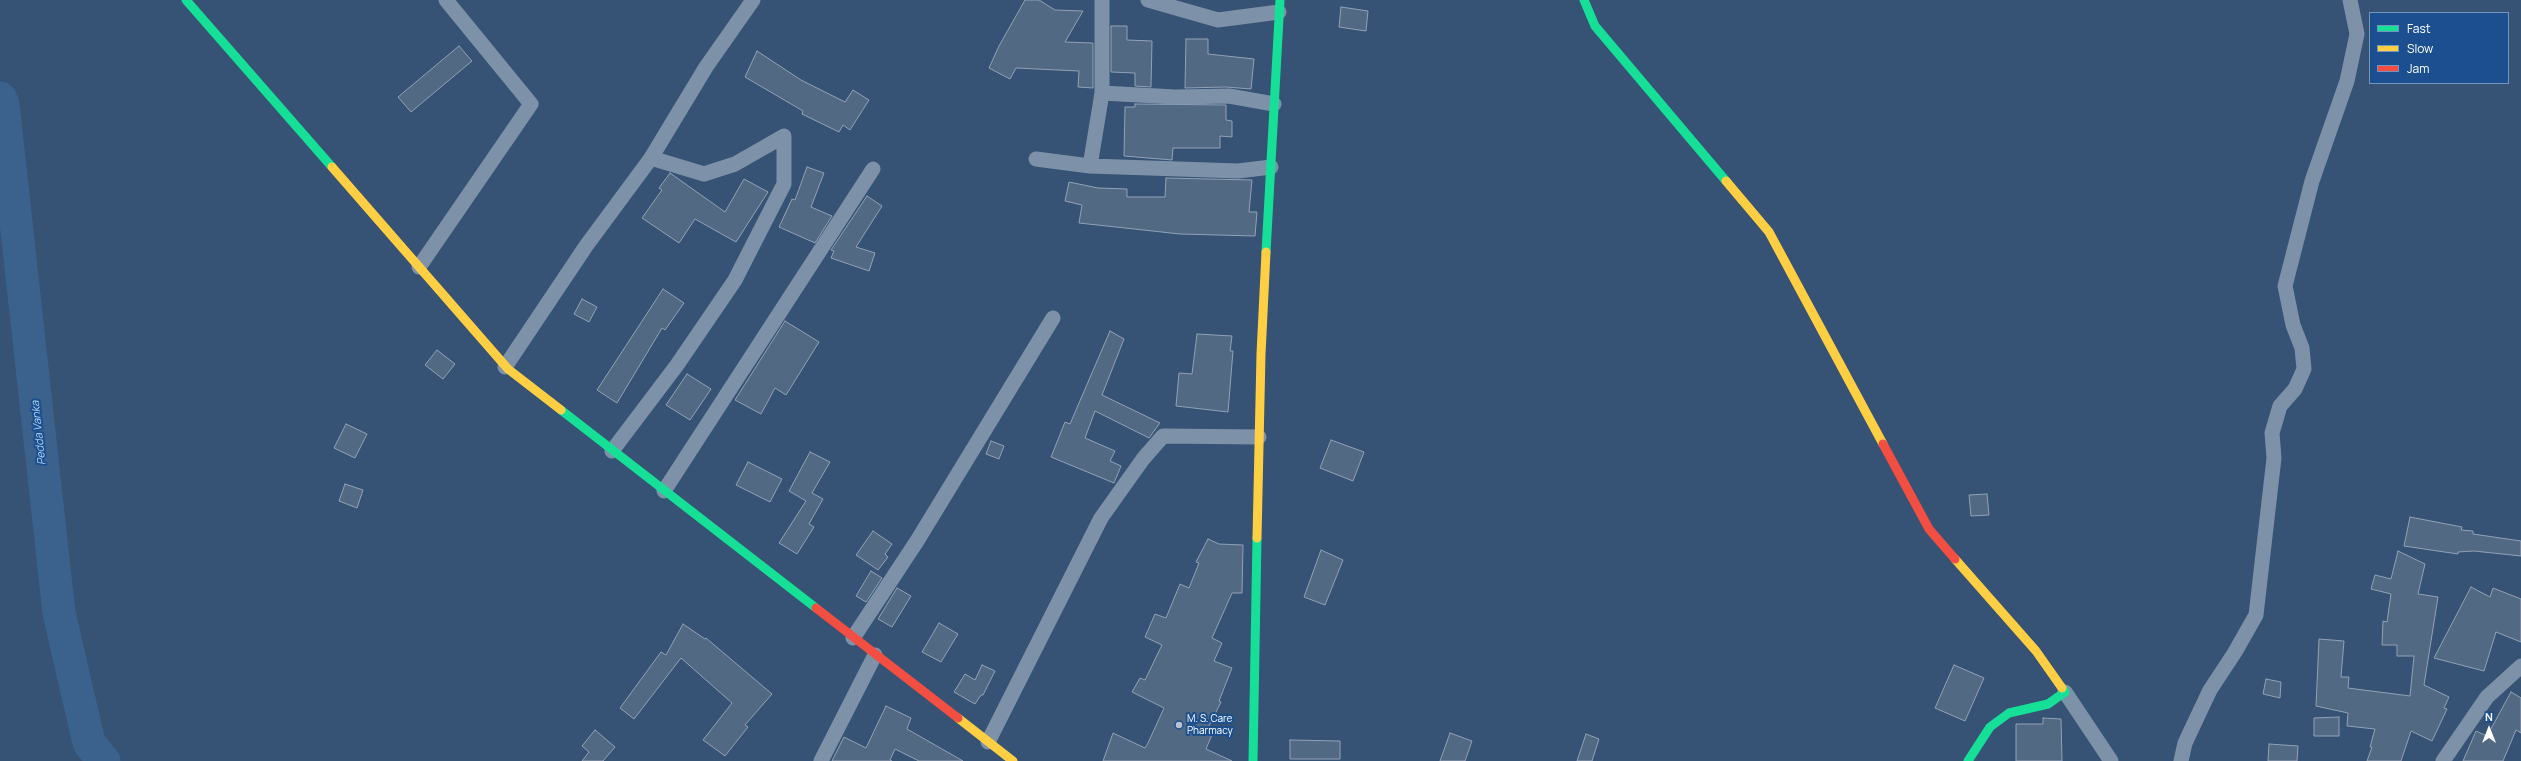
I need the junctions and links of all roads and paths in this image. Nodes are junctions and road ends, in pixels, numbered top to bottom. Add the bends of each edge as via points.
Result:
1 (186, 0) edge
2 (446, 0) edge
3 (753, 0) edge
4 (1102, 0) edge
5 (1148, 0) edge
6 (1584, 0) edge
7 (2350, 0) edge
8 (1279, 6) edge
9 (1102, 93) junction
10 (1274, 104) junction
11 (651, 158) junction
12 (1036, 159) dead end
13 (1090, 166) junction
14 (1271, 167) junction
15 (873, 169) dead end
16 (419, 267) junction
17 (1053, 318) dead end
18 (505, 367) junction
19 (1260, 437) junction
20 (612, 451) junction
21 (664, 491) junction
22 (852, 638) junction
23 (875, 655) junction
24 (2521, 666) edge
25 (2065, 692) junction
26 (988, 742) junction
27 (821, 761) edge
28 (1014, 761) edge
29 (1253, 761) edge
30 (1968, 761) edge
31 (2111, 761) edge
32 (2181, 761) edge
33 (2443, 761) edge

1 - 16 street
2 - 16 street via 531,104
3 - 11 street via 706,67
4 - 9 street
5 - 8 street via 1218,20
6 - 25 street via 1595,26 1769,232 1929,529 2036,651
7 - 32 street via 2358,34 2347,81 2312,181 2285,286 2293,325 2302,348 2304,369 2295,389 2280,406 2272,434 2274,458 2256,615 2210,690 2185,743
8 - 10 street
9 - 10 street via 1175,97 1229,96
9 - 13 street
10 - 14 street
11 - 18 street via 586,246
11 - 20 street via 704,174 735,164 784,136 784,184 735,280 677,365
12 - 13 street
13 - 14 street via 1238,171
14 - 19 street via 1261,354
15 - 21 street
16 - 18 street
17 - 22 street via 917,541
18 - 20 street
19 - 26 street via 1162,436 1101,518
19 - 29 street
20 - 21 street
21 - 22 street
22 - 23 street
23 - 26 street
23 - 27 street
24 - 33 street via 2488,697
25 - 30 street via 2048,704 2009,713 1990,727
25 - 31 street
26 - 28 street

